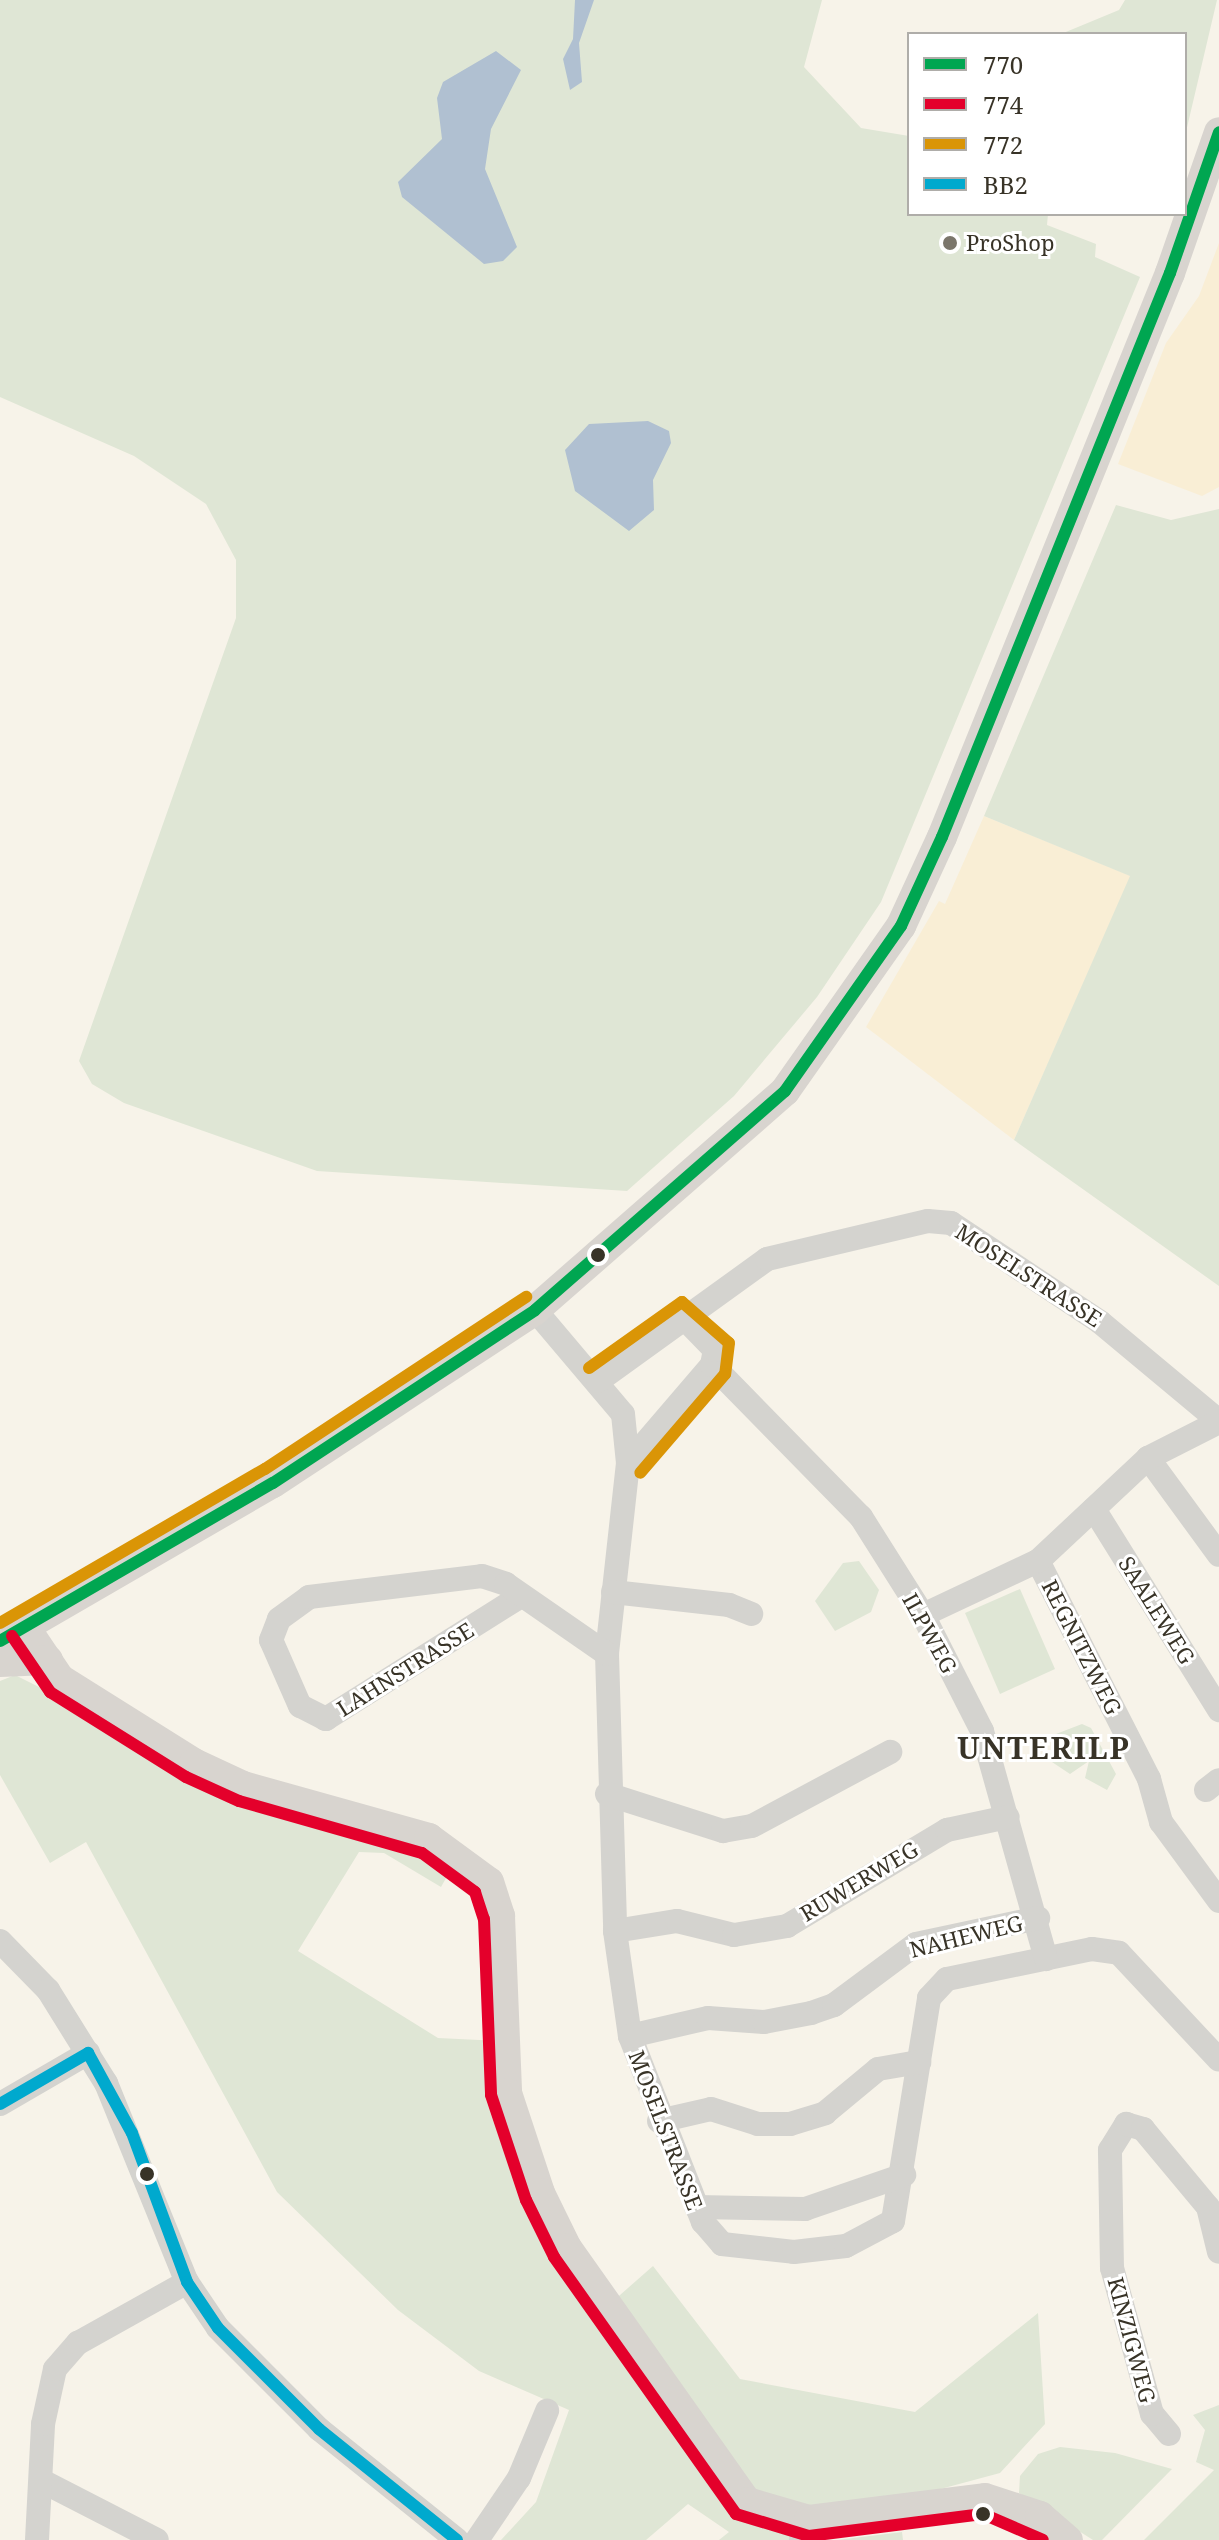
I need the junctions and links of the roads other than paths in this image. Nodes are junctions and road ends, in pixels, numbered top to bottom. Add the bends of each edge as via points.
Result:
1 (1219, 132) edge
2 (535, 1310) junction
3 (684, 1318) junction
4 (712, 1365) junction
5 (598, 1381) junction
6 (1219, 1422) edge
7 (1148, 1458) junction
8 (628, 1463) junction
9 (1094, 1509) junction
10 (1219, 1555) edge
11 (1038, 1561) junction
12 (613, 1592) junction
13 (521, 1596) junction
14 (751, 1614) dead end
15 (923, 1615) junction
16 (13, 1634) edge
17 (607, 1654) junction
18 (48, 1660) junction
19 (0, 1662) edge
20 (1219, 1710) edge
21 (890, 1752) dead end
22 (607, 1794) junction
23 (1008, 1817) junction
24 (1219, 1901) edge
25 (1038, 1918) junction
26 (615, 1931) junction
27 (0, 1941) edge
28 (1046, 1959) junction
29 (630, 2036) junction
30 (88, 2053) junction
31 (1219, 2060) edge
32 (919, 2062) junction
33 (0, 2104) edge
34 (659, 2121) junction
35 (904, 2175) junction
36 (1214, 2200) edge
37 (696, 2207) junction
38 (1219, 2252) edge
39 (187, 2282) junction
40 (547, 2411) dead end
41 (1169, 2434) dead end
42 (42, 2481) junction
43 (805, 2530) edge
44 (37, 2540) edge
45 (157, 2540) edge
46 (457, 2540) edge
47 (477, 2540) edge
48 (1068, 2540) edge

1 - 2 main road via 1170,273 901,926 785,1091
2 - 5 street, MOSELSTRASSE
2 - 16 main road via 273,1483
3 - 4 street via 715,1350
3 - 5 street, MOSELSTRASSE
3 - 6 street, MOSELSTRASSE via 767,1259 928,1221 951,1223 1148,1355
4 - 8 street
4 - 15 street, ILPWEG via 852,1506
5 - 8 street, MOSELSTRASSE via 623,1414
6 - 7 street
7 - 9 street
7 - 10 street
8 - 12 street, MOSELSTRASSE
9 - 11 street
9 - 20 street, SAALEWEG
11 - 15 street
11 - 24 street, REGNITZWEG via 1149,1779 1161,1822
12 - 14 street via 729,1605
12 - 17 street, MOSELSTRASSE
13 - 13 street, LAHNSTRASSE via 482,1576 309,1597 279,1619 271,1640 300,1706 326,1719
13 - 17 street, LAHNSTRASSE
15 - 23 street, ILPWEG via 982,1731
16 - 18 main road
17 - 22 street, MOSELSTRASSE
18 - 19 main road
18 - 43 main road via 60,1679 194,1763 243,1786 429,1838 489,1882 500,1916 507,2093 567,2248 728,2483
21 - 22 street via 752,1826 723,1831
22 - 26 street, MOSELSTRASSE
23 - 25 street, ILPWEG
23 - 26 street, RUWERWEG via 947,1830 787,1926 734,1935 677,1921
25 - 28 street, ILPWEG
25 - 29 street, NAHEWEG via 916,1944 834,2005 811,2013 764,2022 708,2018
26 - 29 street, MOSELSTRASSE
27 - 30 street via 48,1990
28 - 31 street, MOSELSTRASSE via 1092,1949 1119,1953
28 - 32 street, MOSELSTRASSE via 947,1979 929,1998
29 - 34 street, MOSELSTRASSE
30 - 33 street
30 - 39 street via 132,2133
32 - 34 street via 878,2069 825,2113 790,2124 758,2124 711,2109
32 - 35 street, MOSELSTRASSE
34 - 37 street, MOSELSTRASSE
35 - 37 street via 871,2181 805,2209
35 - 37 street, MOSELSTRASSE via 893,2221 846,2246 794,2252 722,2244
36 - 38 street, KINZIGWEG
36 - 41 street, KINZIGWEG via 1143,2129 1126,2124 1113,2137 1112,2268 1152,2414
39 - 42 street via 78,2343 55,2369 43,2424
39 - 46 street via 256,2372
40 - 47 street via 519,2478
42 - 44 street
42 - 45 street
43 - 48 main road via 985,2498 1040,2516

